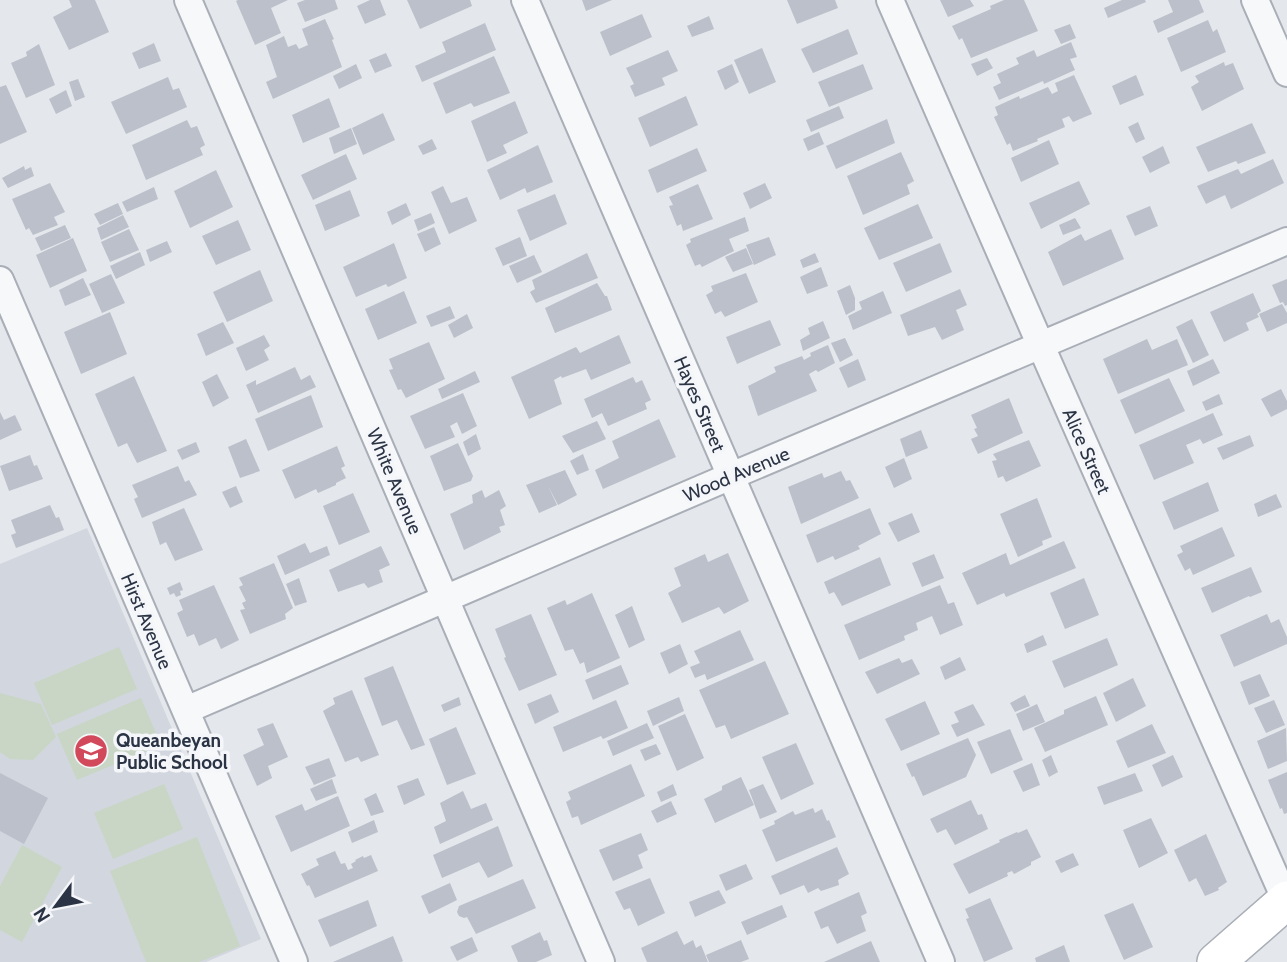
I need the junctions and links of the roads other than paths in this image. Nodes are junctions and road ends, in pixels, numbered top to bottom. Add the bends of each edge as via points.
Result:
1 (188, 0) edge
2 (525, 0) edge
3 (890, 0) edge
4 (1255, 0) edge
5 (1287, 72) edge
6 (1287, 241) edge
7 (0, 280) edge
8 (1041, 346) junction
9 (731, 476) junction
10 (444, 598) junction
11 (186, 710) junction
12 (1287, 901) edge
13 (294, 962) edge
14 (601, 962) edge
15 (941, 962) edge
16 (1216, 962) edge

1 - 10 street, White Avenue
2 - 9 street, Hayes Street
3 - 8 street, Alice Street
4 - 5 street
6 - 8 street, Wood Avenue
7 - 11 street, Hirst Avenue
8 - 9 street, Wood Avenue
8 - 12 street, Alice Street
9 - 10 street, Wood Avenue
9 - 15 street, Hayes Street
10 - 11 street, Wood Avenue
10 - 14 street, White Avenue
11 - 13 street, Hirst Avenue
12 - 16 main road

